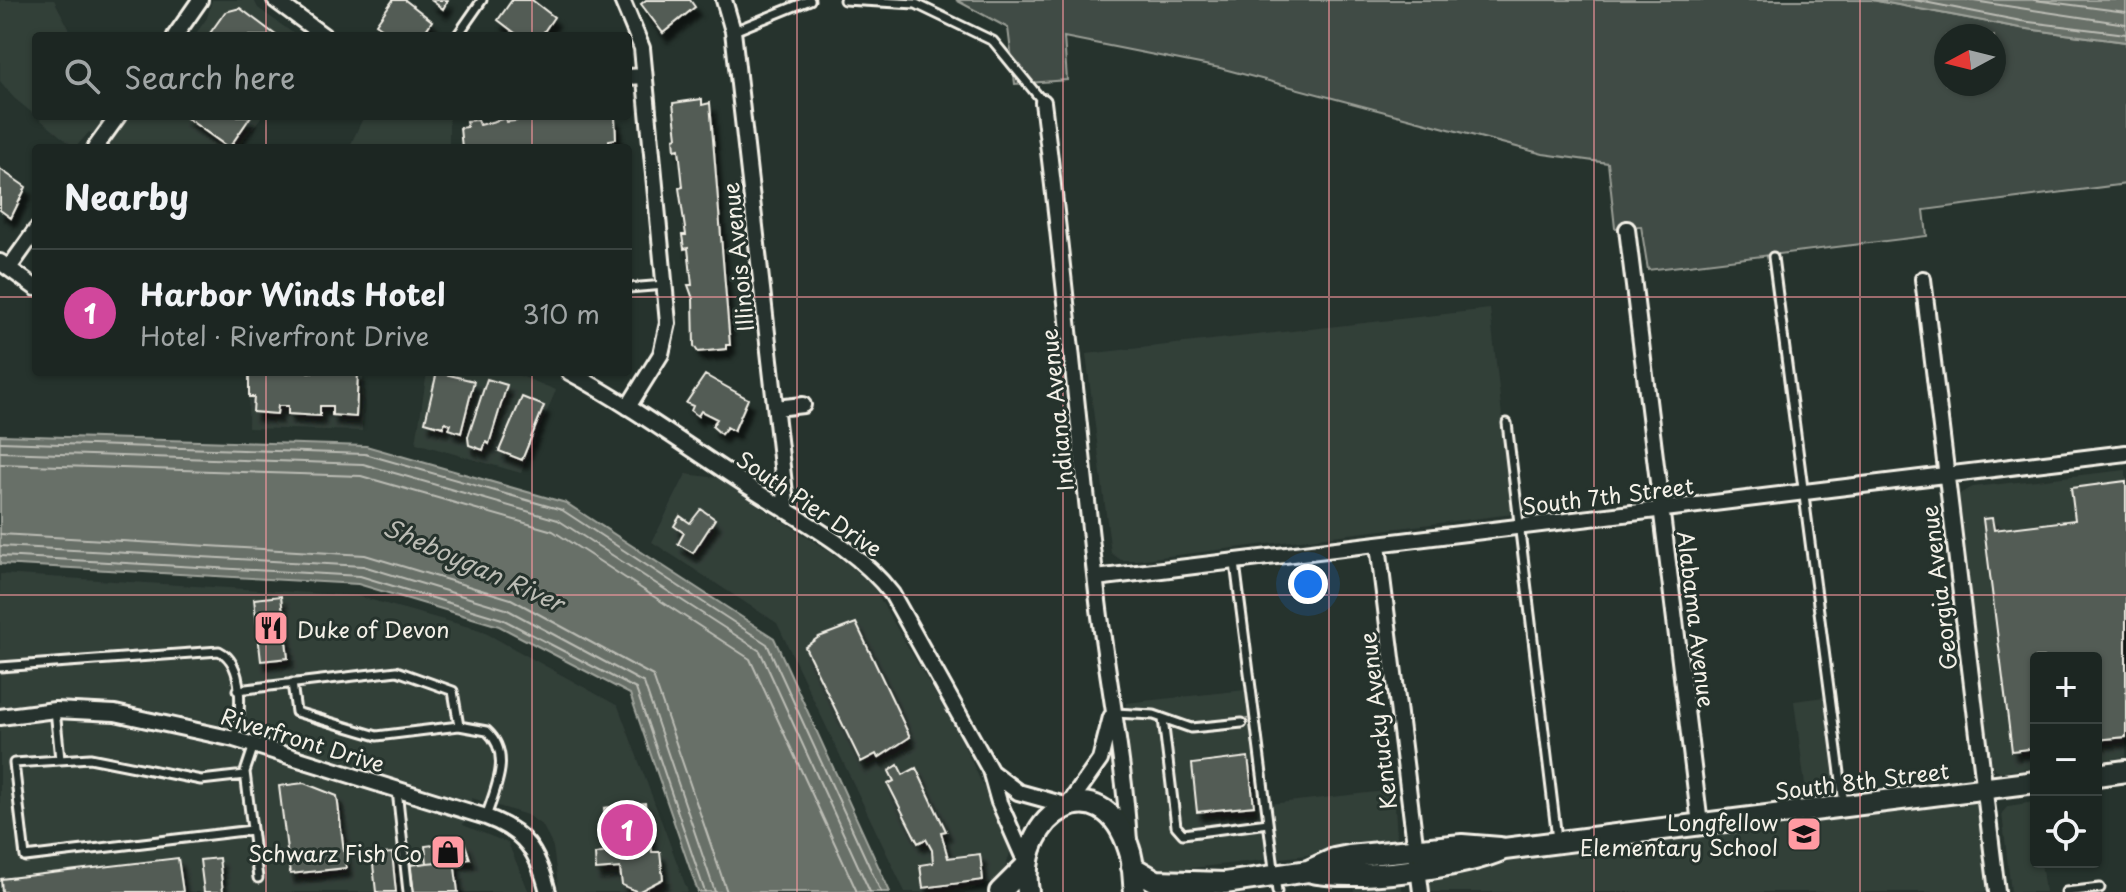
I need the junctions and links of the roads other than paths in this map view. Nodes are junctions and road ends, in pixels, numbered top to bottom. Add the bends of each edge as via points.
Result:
1 (200, 0) edge
2 (275, 0) edge
3 (482, 0) edge
4 (622, 0) edge
5 (724, 0) edge
6 (810, 0) edge
7 (844, 0) edge
8 (733, 31) junction
9 (178, 32) edge
10 (319, 32) edge
11 (460, 32) edge
12 (644, 76) junction
13 (632, 77) edge
14 (1043, 102) joint
15 (115, 120) edge
16 (98, 144) edge
17 (1627, 229) dead end
18 (32, 234) edge
19 (1773, 257) dead end
20 (4, 265) edge
21 (1923, 279) dead end
22 (32, 285) edge
23 (665, 285) junction
24 (632, 288) edge
25 (576, 376) edge
26 (803, 405) dead end
27 (628, 407) junction
28 (776, 408) junction
29 (1507, 423) dead end
30 (2126, 453) edge
31 (1947, 475) junction
32 (1802, 493) junction
33 (1662, 510) junction
34 (787, 511) junction
35 (1519, 528) junction
36 (1378, 545) junction
37 (1235, 563) junction
38 (1096, 578) junction
39 (0, 667) edge
40 (292, 683) junction
41 (237, 690) junction
42 (55, 710) junction
43 (1112, 713) junction
44 (0, 717) edge
45 (1163, 719) junction
46 (1242, 723) dead end
47 (459, 726) junction
48 (234, 739) junction
49 (254, 745) junction
50 (60, 759) junction
51 (990, 770) junction
52 (2126, 771) edge
53 (2102, 774) edge
54 (245, 775) junction
55 (2030, 783) edge
56 (1984, 789) junction
57 (397, 790) junction
58 (1067, 804) junction
59 (1844, 806) junction
60 (486, 817) junction
61 (1268, 823) junction
62 (1700, 824) junction
63 (252, 830) junction
64 (1558, 842) junction
65 (1131, 858) junction
66 (1417, 859) junction
67 (1026, 865) junction
68 (258, 878) dead end
69 (1225, 883) junction
70 (1276, 884) edge
71 (2100, 888) dead end
72 (408, 892) edge
73 (548, 892) edge
74 (1000, 892) edge
75 (1028, 892) edge
76 (1135, 892) edge
77 (1199, 892) edge
78 (1421, 892) edge
79 (1997, 892) edge
80 (2066, 892) edge

1 - 9 street
2 - 10 street
3 - 11 lane
4 - 12 street via 642,48
5 - 8 street, Illinois Avenue
6 - 8 lane
7 - 14 lane via 916,4 993,41
8 - 28 street, Illinois Avenue
12 - 13 street
12 - 23 street
14 - 38 street, Indiana Avenue
15 - 16 street
17 - 33 street, Alabama Avenue
18 - 20 street
19 - 32 lane
20 - 22 street
21 - 31 street, Georgia Avenue
23 - 24 lane
23 - 27 street via 664,346
25 - 27 street, South Pier Drive
26 - 28 street
27 - 34 street, South Pier Drive
28 - 34 street, Illinois Avenue
29 - 35 lane
30 - 31 street, South 7th Street
31 - 32 street, South 7th Street
31 - 56 street, Georgia Avenue
32 - 33 street, South 7th Street
32 - 59 lane
33 - 35 street, South 7th Street
33 - 62 street, Alabama Avenue
34 - 51 street, South Pier Drive via 878,576
35 - 36 street, South 7th Street
35 - 64 lane
36 - 37 street, South 7th Street
36 - 66 street, Kentucky Avenue
37 - 38 street, South 7th Street
37 - 61 lane
38 - 43 street, Indiana Avenue
39 - 41 lane via 219,651 231,661
40 - 41 lane
40 - 47 lane via 296,712 377,736
40 - 47 lane via 397,671 453,691
41 - 48 lane via 240,717
42 - 44 street, Riverfront Drive
42 - 48 street, Riverfront Drive via 115,713
42 - 50 lane
43 - 45 lane
43 - 58 street, Indiana Avenue via 1100,760
43 - 65 street, Indiana Avenue via 1123,760
45 - 46 lane via 1191,728
45 - 61 lane via 1176,826 1183,834
47 - 60 lane via 484,729 499,746 501,770
48 - 49 street, Riverfront Drive
49 - 54 lane
49 - 57 street, Riverfront Drive
50 - 54 lane via 105,759 201,780
50 - 63 lane via 14,763 25,857
51 - 58 street, South Pier Drive via 1018,792
51 - 67 street, South Pier Drive
52 - 53 main road
54 - 63 lane
55 - 56 main road, South 8th Street
56 - 59 main road, South 8th Street
56 - 79 street, Georgia Avenue
57 - 60 street, Riverfront Drive
57 - 72 lane
58 - 65 main road via 1087,804 1101,811 1116,826
58 - 67 main road via 1033,838
59 - 62 main road, South 8th Street
60 - 73 street, Riverfront Drive via 527,839
61 - 70 lane
62 - 64 main road, South 8th Street
63 - 68 lane
64 - 66 main road, South 8th Street via 1504,849 1479,845
65 - 69 main road, South 8th Street via 1156,881
65 - 76 main road
66 - 70 main road, South 8th Street via 1334,859
66 - 78 street, Kentucky Avenue
67 - 74 main road
67 - 75 main road
69 - 70 main road, South 8th Street
69 - 77 main road, South 8th Street
71 - 80 lane

